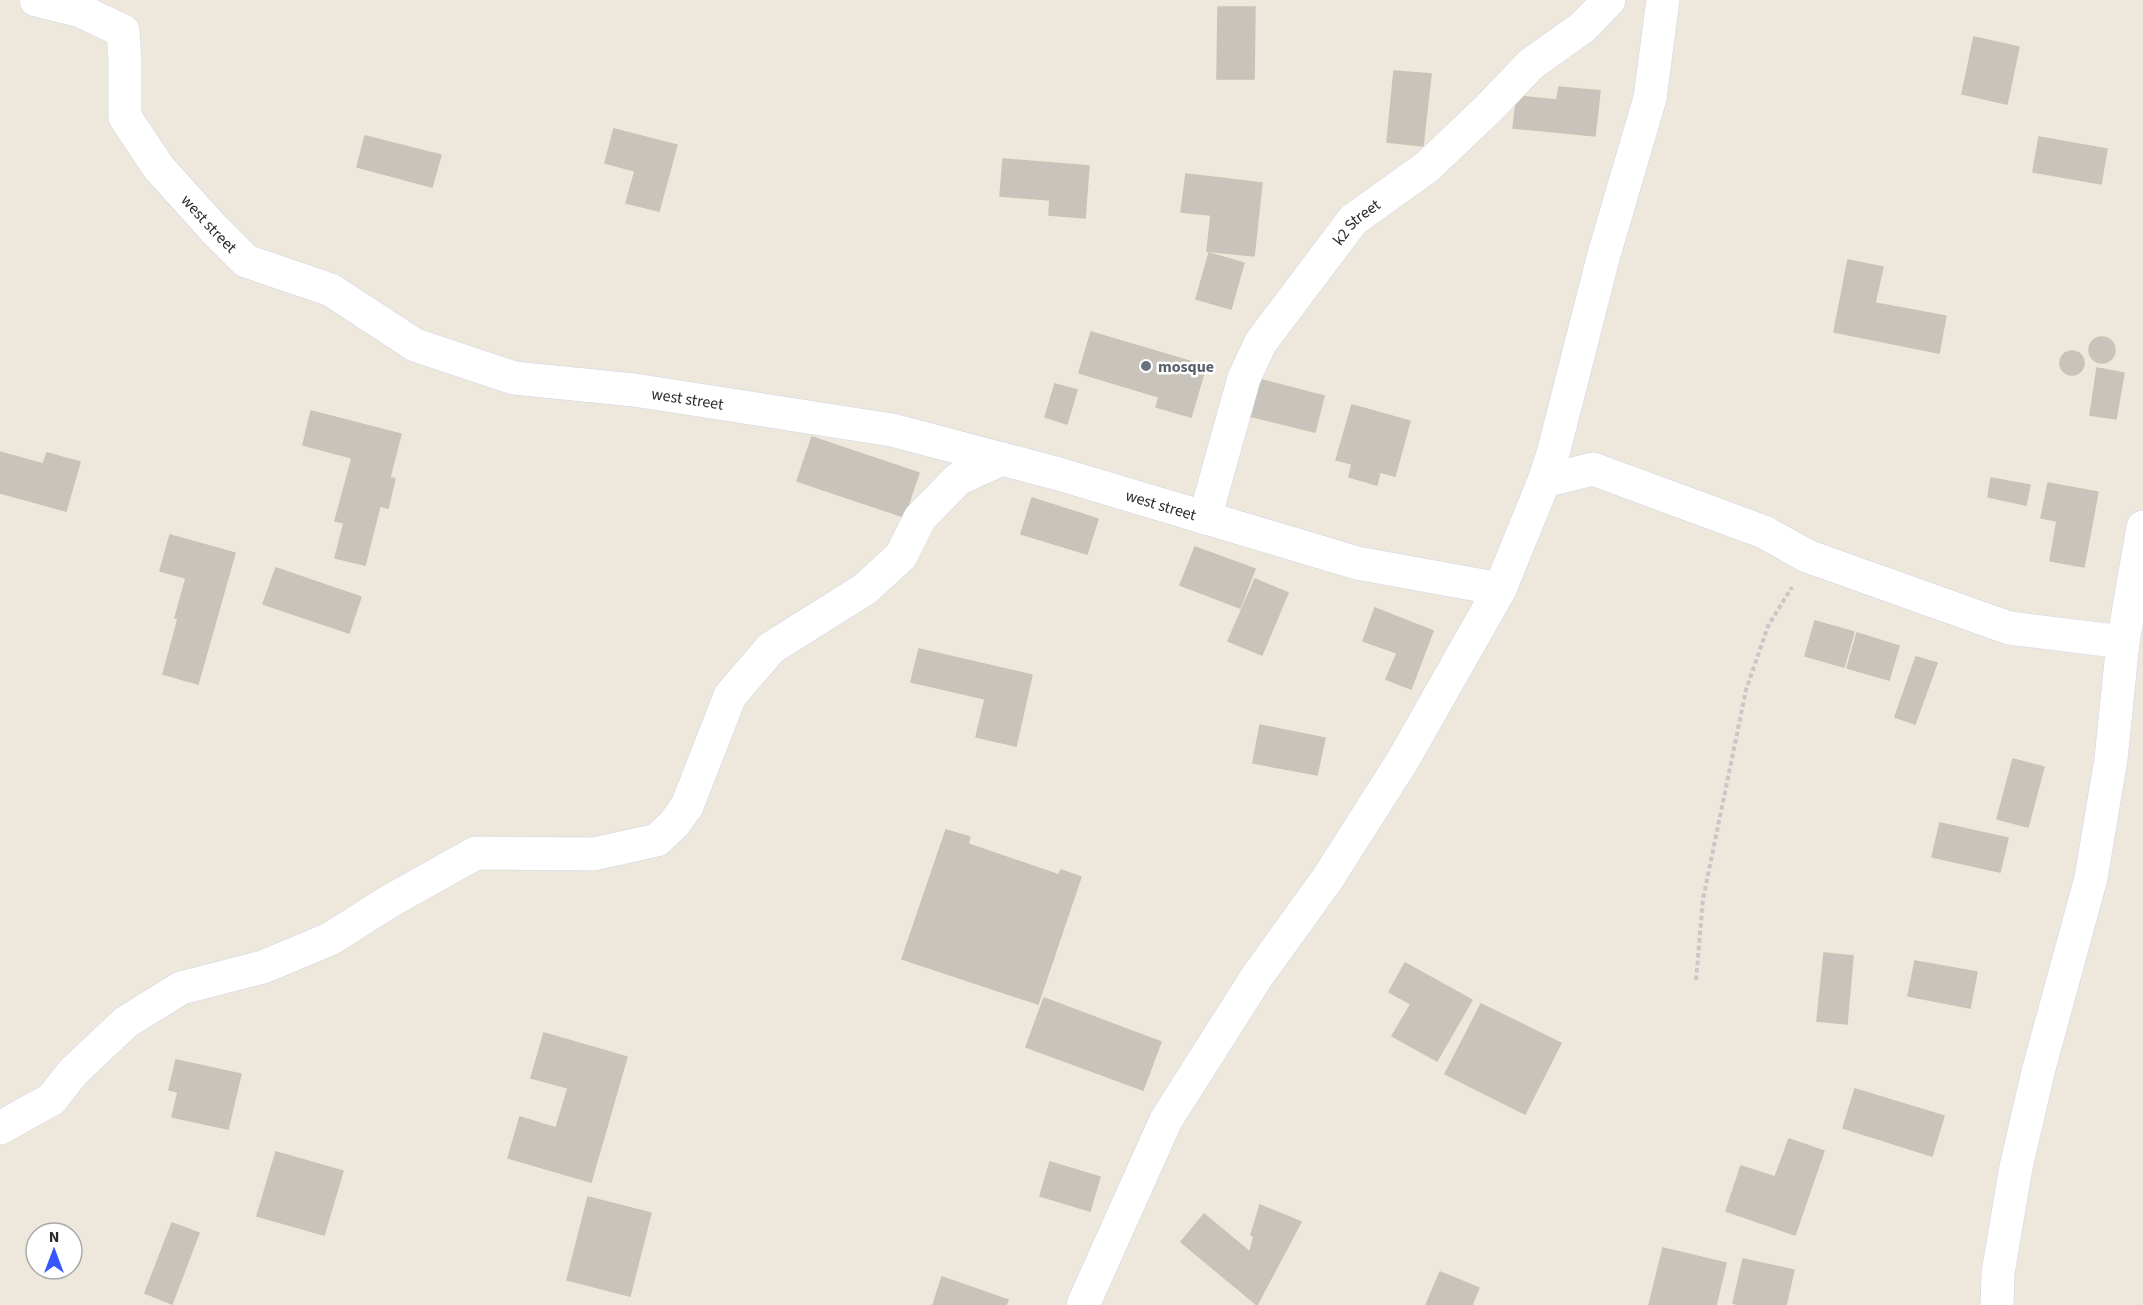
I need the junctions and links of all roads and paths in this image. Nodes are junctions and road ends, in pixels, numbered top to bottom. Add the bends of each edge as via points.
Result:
1 (36, 0) edge
2 (1609, 0) edge
3 (1663, 0) edge
4 (1561, 423) junction
5 (1002, 459) junction
6 (1593, 469) junction
7 (1544, 482) junction
8 (1205, 518) junction
9 (2143, 527) edge
10 (1807, 556) junction
11 (1500, 589) junction
12 (2123, 642) junction
13 (1696, 980) dead end
14 (0, 1128) edge
15 (1083, 1305) edge
16 (1996, 1305) edge

1 - 5 street, west street via 81,11 123,31 125,117 159,168 246,261 331,290 415,345 514,378 634,390 892,430
2 - 8 street, k2 Street via 1583,27 1531,64 1426,167 1353,220 1261,342 1244,378
3 - 4 street via 1650,98 1603,258
4 - 6 street
4 - 7 street
5 - 8 street, west street
5 - 14 street via 958,479 920,518 901,556 886,572 845,603 771,648 729,696 687,806 657,840 594,855 476,853 330,939 263,967 181,988 126,1022 73,1072 52,1099
6 - 7 street
6 - 10 street via 1764,532
7 - 11 street
8 - 11 street, west street via 1357,563
9 - 12 street
10 - 12 street via 2009,628
10 - 13 path via 1768,626 1746,690 1703,899
11 - 15 street via 1390,780 1166,1120
12 - 16 street via 2111,759 2091,878 2016,1167

